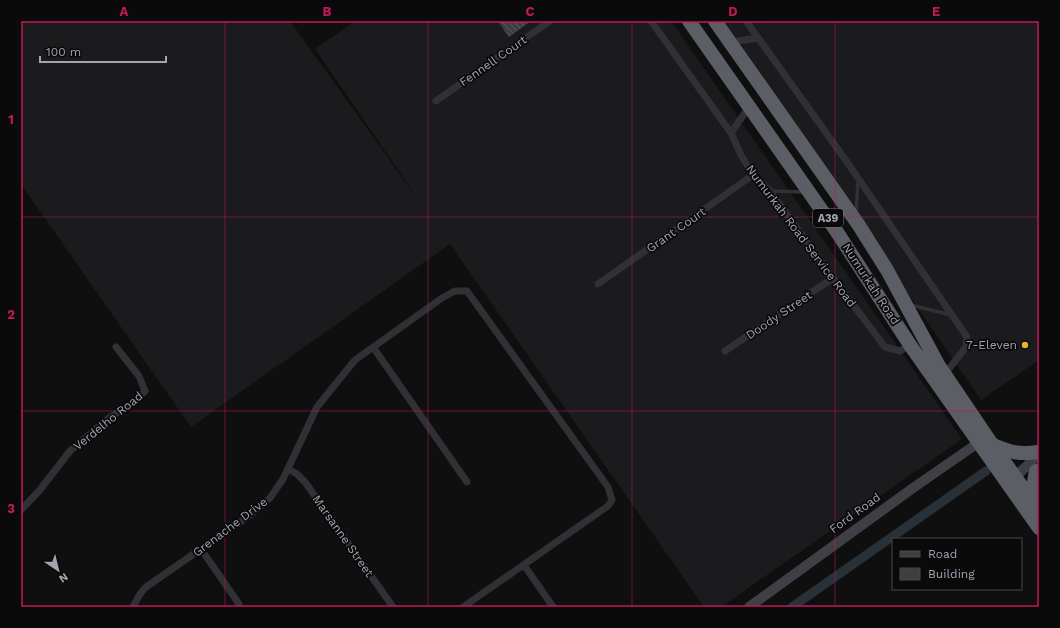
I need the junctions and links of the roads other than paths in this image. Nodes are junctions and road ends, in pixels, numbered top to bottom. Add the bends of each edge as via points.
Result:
1 (550, 21) edge
2 (651, 21) edge
3 (689, 21) edge
4 (715, 21) edge
5 (746, 21) edge
6 (758, 38) junction
7 (730, 42) junction
8 (436, 101) dead end
9 (749, 107) junction
10 (731, 133) junction
11 (818, 168) junction
12 (753, 175) junction
13 (858, 179) junction
14 (770, 191) junction
15 (809, 192) junction
16 (824, 212) junction
17 (858, 224) junction
18 (833, 278) junction
19 (598, 284) dead end
20 (906, 303) junction
21 (953, 316) junction
22 (923, 336) junction
23 (910, 345) junction
24 (116, 347) dead end
25 (373, 347) junction
26 (725, 351) dead end
27 (944, 375) junction
28 (986, 442) junction
29 (1038, 451) edge
30 (288, 469) junction
31 (1037, 469) edge
32 (467, 482) dead end
33 (1014, 483) junction
34 (1038, 509) edge
35 (21, 510) edge
36 (1039, 528) edge
37 (201, 549) junction
38 (524, 565) junction
39 (239, 604) dead end
40 (133, 607) edge
41 (393, 607) edge
42 (463, 607) edge
43 (553, 607) edge
44 (749, 607) edge

1 - 8 street, Fennell Court
2 - 10 street, Numurkah Road Service Road
3 - 9 highway, Numurkah Road / A39
4 - 7 highway, Numurkah Road / A39
5 - 6 street
6 - 7 street
6 - 13 street
7 - 11 highway, Numurkah Road / A39
9 - 10 street
9 - 15 highway, Numurkah Road / A39
10 - 12 street, Numurkah Road Service Road
11 - 16 highway via 815,183
11 - 17 highway, Numurkah Road / A39
12 - 14 street, Numurkah Road Service Road
12 - 19 street, Grant Court
13 - 17 lane
13 - 21 street
14 - 15 lane
14 - 18 street, Numurkah Road Service Road
15 - 16 highway, Numurkah Road / A39
16 - 23 highway, Numurkah Road / A39
17 - 20 highway, Numurkah Road / A39
18 - 23 street, Numurkah Road Service Road via 885,347 900,351
18 - 26 street, Doody Street
20 - 21 lane
20 - 22 highway, Numurkah Road / A39
21 - 27 street via 968,337 966,347
22 - 23 highway
22 - 27 highway, Numurkah Road / A39
23 - 28 highway, Numurkah Road / A39
24 - 35 street, Verdelho Road via 139,376 145,391 70,451
25 - 30 street, Grenache Drive via 355,360 317,407
25 - 32 street
25 - 38 street, Grenache Drive via 442,298 455,291 467,290 608,487 612,500 608,506
27 - 28 highway, Numurkah Road / A39
28 - 29 highway via 1016,454
28 - 33 highway, Numurkah Road / A39
28 - 44 street, Ford Road via 912,488
29 - 33 street
30 - 37 street, Grenache Drive via 270,498
30 - 41 street, Marsanne Street via 298,474 305,482
31 - 33 street via 1030,477
31 - 34 highway via 1034,482
33 - 34 highway, Numurkah Road / A39
33 - 36 highway, Numurkah Road / A39
37 - 39 street
37 - 40 street, Grenache Drive via 146,587
38 - 42 street
38 - 43 street

